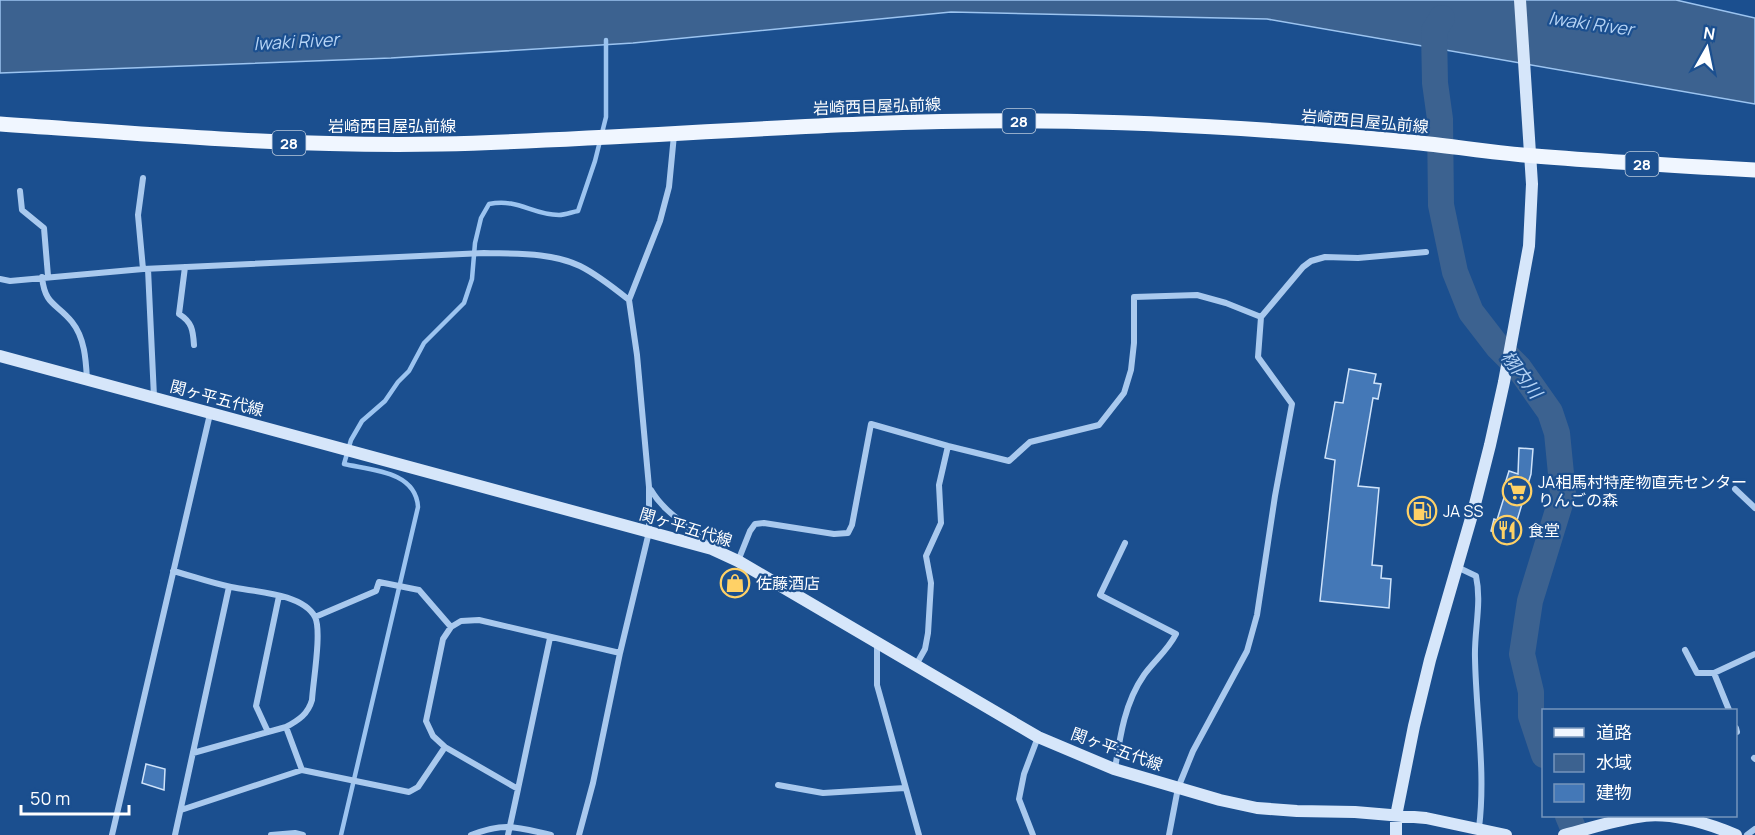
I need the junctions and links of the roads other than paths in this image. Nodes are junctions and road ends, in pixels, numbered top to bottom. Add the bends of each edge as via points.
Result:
1 (1520, 0) edge
2 (0, 124) edge
3 (674, 134) junction
4 (1529, 156) junction
5 (1755, 170) edge
6 (143, 178) dead end
7 (20, 191) dead end
8 (1426, 252) dead end
9 (185, 267) junction
10 (146, 269) junction
11 (45, 277) junction
12 (0, 279) edge
13 (629, 300) junction
14 (1261, 317) junction
15 (194, 345) dead end
16 (0, 356) edge
17 (87, 380) junction
18 (154, 399) junction
19 (210, 414) junction
20 (948, 446) junction
21 (649, 487) junction
22 (1735, 489) dead end
23 (1755, 508) edge
24 (649, 532) junction
25 (1125, 543) dead end
26 (712, 549) junction
27 (738, 561) junction
28 (1456, 567) junction
29 (173, 571) junction
30 (229, 587) junction
31 (279, 596) junction
32 (315, 617) junction
33 (451, 627) junction
34 (550, 638) junction
35 (877, 643) junction
36 (1685, 650) dead end
37 (620, 653) junction
38 (1755, 654) edge
39 (916, 666) junction
40 (1714, 673) junction
41 (1728, 709) edge
42 (286, 726) junction
43 (268, 732) junction
44 (1038, 737) junction
45 (445, 747) junction
46 (193, 753) junction
47 (1114, 769) junction
48 (302, 770) junction
49 (778, 786) dead end
50 (905, 788) junction
51 (1178, 788) junction
52 (518, 789) junction
53 (181, 810) junction
54 (1396, 816) junction
55 (1634, 817) edge
56 (1668, 817) edge
57 (510, 825) junction
58 (1479, 828) junction
59 (1755, 829) edge
60 (1500, 834) edge
61 (112, 835) edge
62 (175, 835) edge
63 (271, 835) edge
64 (303, 835) edge
65 (471, 835) edge
66 (508, 835) edge
67 (551, 835) edge
68 (579, 835) edge
69 (919, 835) edge
70 (1033, 835) edge
71 (1169, 835) edge
72 (1396, 835) edge
73 (1564, 835) edge
74 (1736, 835) edge
75 (1747, 835) edge

1 - 4 main road
2 - 3 main road, 岩崎西目屋弘前線 / 28 via 302,144 436,144
3 - 4 main road, 岩崎西目屋弘前線 / 28 via 1058,121 1167,124 1419,143
3 - 13 street via 669,187 660,221
4 - 5 main road, 岩崎西目屋弘前線 / 28
4 - 28 main road via 1530,230 1518,308 1474,508
6 - 10 street via 138,215
7 - 11 street via 22,210 44,228
8 - 14 street via 1311,261
9 - 10 street
9 - 13 street via 484,253 551,257 579,265
9 - 15 street via 179,314 193,330
10 - 11 street
10 - 18 street
11 - 12 street
11 - 17 street via 44,292 72,321 80,336
13 - 21 street
14 - 20 street via 1197,295 1134,297 1131,370 1124,393 1099,424 1030,442 1009,461
14 - 51 street via 1258,357 1292,404 1257,615 1246,651
16 - 17 main road, 関ヶ平五代線
17 - 18 main road, 関ヶ平五代線
18 - 19 main road, 関ヶ平五代線
19 - 24 main road, 関ヶ平五代線
19 - 29 street
20 - 27 street via 871,424 848,534 755,524
20 - 39 street via 939,485 941,523 926,556 931,583 928,633
21 - 24 street
21 - 26 street via 659,505
22 - 23 street
24 - 26 main road, 関ヶ平五代線
24 - 37 street
25 - 47 street via 1100,595 1176,634 1131,697
26 - 27 main road, 関ヶ平五代線
27 - 35 main road, 関ヶ平五代線
28 - 54 main road via 1414,726
28 - 58 street via 1476,576 1479,591 1475,657 1482,765
29 - 30 street
29 - 61 street
30 - 31 street
30 - 46 street
31 - 32 street via 304,606
31 - 43 street via 256,706
32 - 33 street via 376,591 379,582 419,590
32 - 42 street via 318,629 312,700 309,710
33 - 34 street via 461,621 478,620
33 - 45 street via 443,639 426,721 433,736
34 - 37 street
34 - 52 street
35 - 39 main road, 関ヶ平五代線
35 - 50 street via 877,685
36 - 40 street via 1697,673
37 - 68 street
38 - 40 street
39 - 44 main road, 関ヶ平五代線
40 - 41 street
42 - 43 street
42 - 48 street
43 - 46 street
44 - 47 main road, 関ヶ平五代線
44 - 70 street via 1019,799
45 - 48 street via 418,787 409,792
45 - 52 street
46 - 53 street
47 - 51 main road, 関ヶ平五代線
48 - 53 street
49 - 50 street via 823,793
50 - 69 street
51 - 54 main road, 関ヶ平五代線 via 1257,808
51 - 71 street
52 - 57 street
53 - 62 street
54 - 58 main road, 関ヶ平五代線
54 - 72 main road
55 - 73 main road
56 - 74 main road
57 - 65 street
57 - 66 street
57 - 67 street
58 - 60 main road, 関ヶ平五代線
59 - 75 street
63 - 64 street

